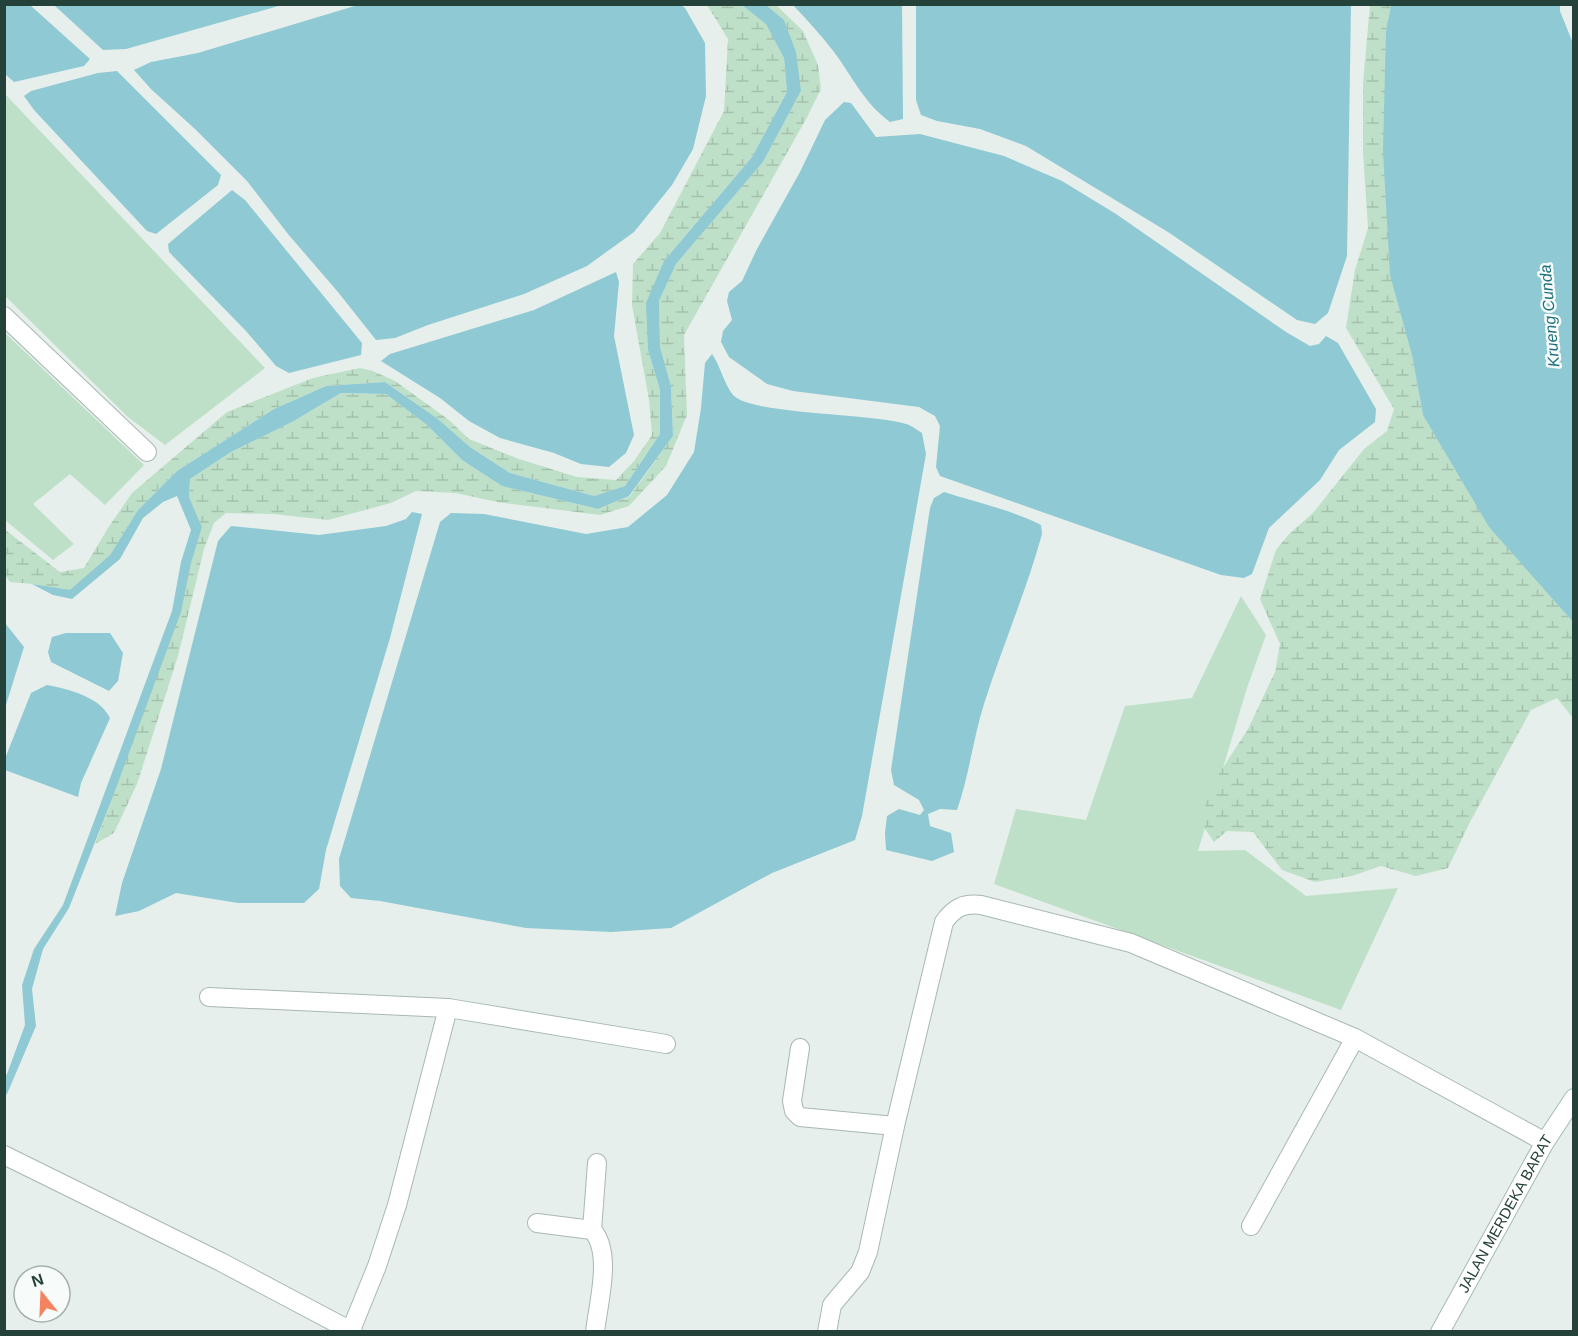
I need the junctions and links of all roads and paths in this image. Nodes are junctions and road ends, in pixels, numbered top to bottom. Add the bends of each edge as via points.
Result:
1 (4, 316) edge
2 (147, 452) dead end
3 (209, 997) dead end
4 (448, 1008) junction
5 (1355, 1038) junction
6 (666, 1044) dead end
7 (800, 1048) dead end
8 (1574, 1098) edge
9 (896, 1126) junction
10 (1545, 1142) junction
11 (4, 1155) edge
12 (597, 1163) dead end
13 (537, 1223) dead end
14 (1251, 1226) dead end
15 (592, 1230) junction
16 (352, 1331) edge
17 (595, 1332) edge
18 (827, 1332) edge
19 (1440, 1332) edge

1 - 2 street
3 - 4 street
4 - 6 street
4 - 16 street via 397,1205
5 - 9 street via 1131,943 969,904 959,906 944,922
5 - 10 street
5 - 14 street
7 - 9 street via 792,1101 800,1117
8 - 10 street, JALAN MERDEKA BARAT
9 - 18 street via 868,1252 860,1272 832,1305
10 - 19 street, JALAN MERDEKA BARAT
11 - 16 street
12 - 15 street
13 - 15 street
15 - 17 street via 600,1241 604,1260

